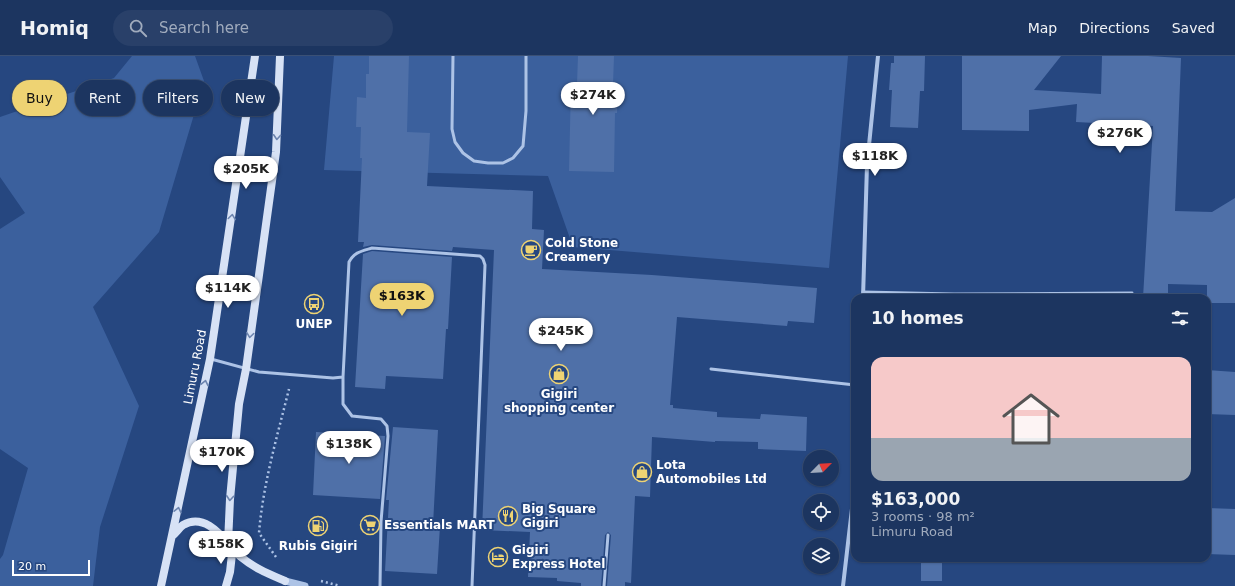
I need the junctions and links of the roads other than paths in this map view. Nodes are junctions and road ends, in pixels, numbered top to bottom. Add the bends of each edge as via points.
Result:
1 (255, 56) edge
2 (280, 56) edge
3 (453, 56) edge
4 (526, 56) edge
5 (878, 56) edge
6 (863, 292) joint
7 (1132, 293) dead end
8 (908, 294) edge
9 (1073, 294) edge
10 (210, 359) junction
11 (246, 368) junction
12 (711, 369) dead end
13 (343, 377) junction
14 (851, 385) edge
15 (851, 517) edge
16 (608, 535) dead end
17 (172, 537) junction
18 (228, 543) junction
19 (285, 580) joint
20 (161, 586) edge
21 (226, 586) edge
22 (305, 586) edge
23 (380, 586) edge
24 (472, 586) edge
25 (604, 586) edge
26 (843, 586) edge

10 -> 1 main road, Limuru Road
2 -> 11 main road via 276,152
3 - 4 lane via 452,129 455,142 463,153 474,161 488,163 513,158 523,146
5 - 6 street via 868,165
6 - 8 lane
7 - 9 lane
10 - 11 lane
17 -> 10 main road, Limuru Road
11 - 13 lane via 259,372
11 -> 18 main road via 239,404
12 - 14 lane
13 - 23 lane via 343,404 352,416 381,419 387,426
13 - 24 lane via 349,262 352,256 359,251 372,248 476,255 483,259 485,265
15 - 26 street
16 - 25 lane
17 - 18 main road via 182,526 191,522 203,523 217,530
17 - 20 main road, Limuru Road
18 - 19 main road via 245,560 266,573
18 - 21 main road via 232,554
19 - 22 street

